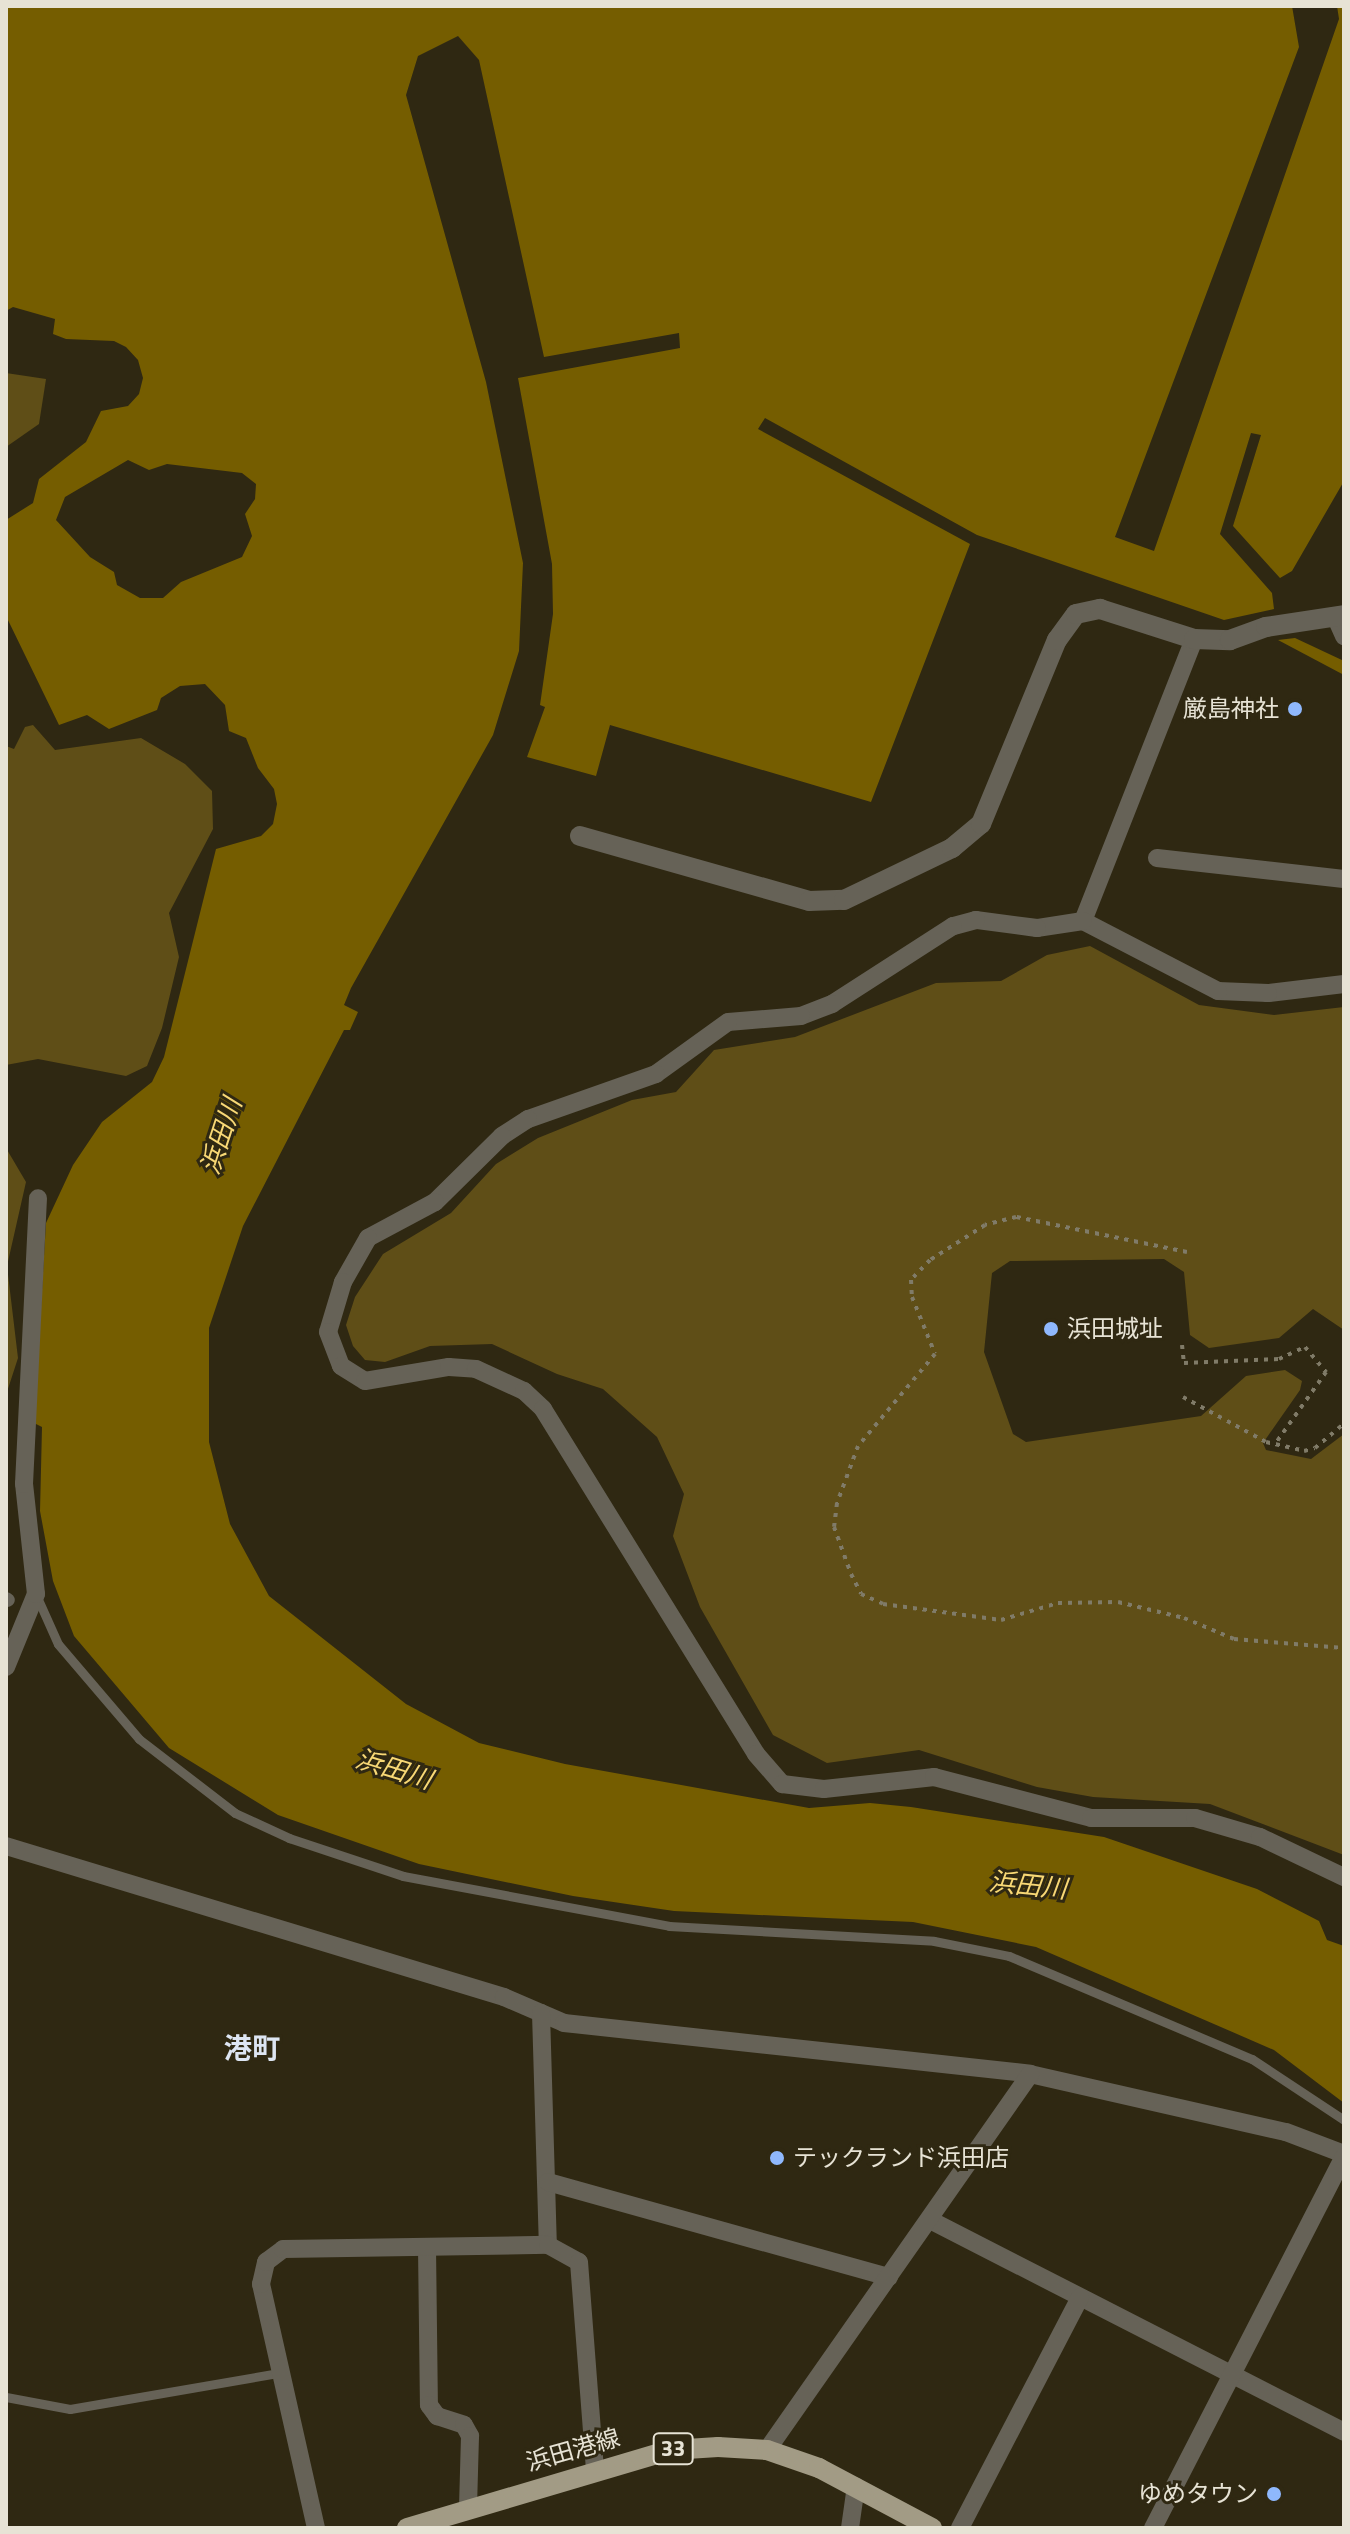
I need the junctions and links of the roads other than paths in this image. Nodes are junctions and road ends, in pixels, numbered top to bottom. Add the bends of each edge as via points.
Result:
1 (1341, 623) edge
2 (1194, 639) junction
3 (580, 836) dead end
4 (1157, 858) dead end
5 (1344, 879) edge
6 (1083, 921) junction
7 (1344, 984) edge
8 (38, 1198) dead end
9 (36, 1594) junction
10 (6, 1667) edge
11 (6, 1846) edge
12 (1344, 1877) edge
13 (541, 2013) junction
14 (1030, 2074) junction
15 (1344, 2120) edge
16 (1344, 2155) edge
17 (548, 2182) junction
18 (930, 2220) junction
19 (548, 2245) junction
20 (427, 2247) junction
21 (889, 2277) junction
22 (1080, 2297) junction
23 (279, 2373) junction
24 (1233, 2376) junction
25 (6, 2397) edge
26 (1344, 2432) edge
27 (767, 2450) junction
28 (595, 2470) junction
29 (856, 2486) junction
30 (468, 2509) junction
31 (316, 2528) edge
32 (407, 2528) edge
33 (850, 2528) edge
34 (932, 2528) edge
35 (960, 2528) edge
36 (1153, 2528) edge

1 - 2 street via 1266,627 1230,640
2 - 3 street via 1115,611 1088,609 1076,614 1057,640 981,824 952,848 853,897 809,901
2 - 6 street
4 - 5 street
6 - 7 street via 1218,991 1268,993
6 - 12 street via 1037,928 976,920 953,926 832,1004 801,1016 728,1022 656,1074 528,1119 502,1136 435,1202 368,1238 343,1282 328,1332 341,1366 365,1381 449,1367 488,1373 524,1391 543,1409 756,1754 782,1784 824,1789 934,1777 1091,1818 1195,1818 1260,1837
8 - 9 street via 24,1484
9 - 10 street
9 - 15 lane via 58,1644 139,1739 198,1788 289,1838 403,1876 669,1926 934,1941 1009,1956 1119,1998 1252,2059
11 - 13 street via 504,1997
13 - 14 street via 564,2023
13 - 17 street
14 - 16 street via 1286,2132
14 - 18 street
16 - 24 street
17 - 19 street
17 - 21 street
18 - 21 street
18 - 22 street
19 - 20 street
19 - 28 street via 582,2267
20 - 23 street via 283,2249 274,2254 261,2284
20 - 30 street via 429,2405 437,2416 464,2425 470,2436
21 - 27 street
22 - 24 street
22 - 35 street
23 - 25 lane via 70,2409
23 - 31 street
24 - 26 street
24 - 36 street
27 - 28 main road, 浜田港線 / 33 via 671,2450
27 - 29 main road, 浜田港線 / 33
28 - 30 main road, 浜田港線 / 33
29 - 33 street
29 - 34 main road, 浜田港線 / 33
30 - 32 main road, 浜田港線 / 33

